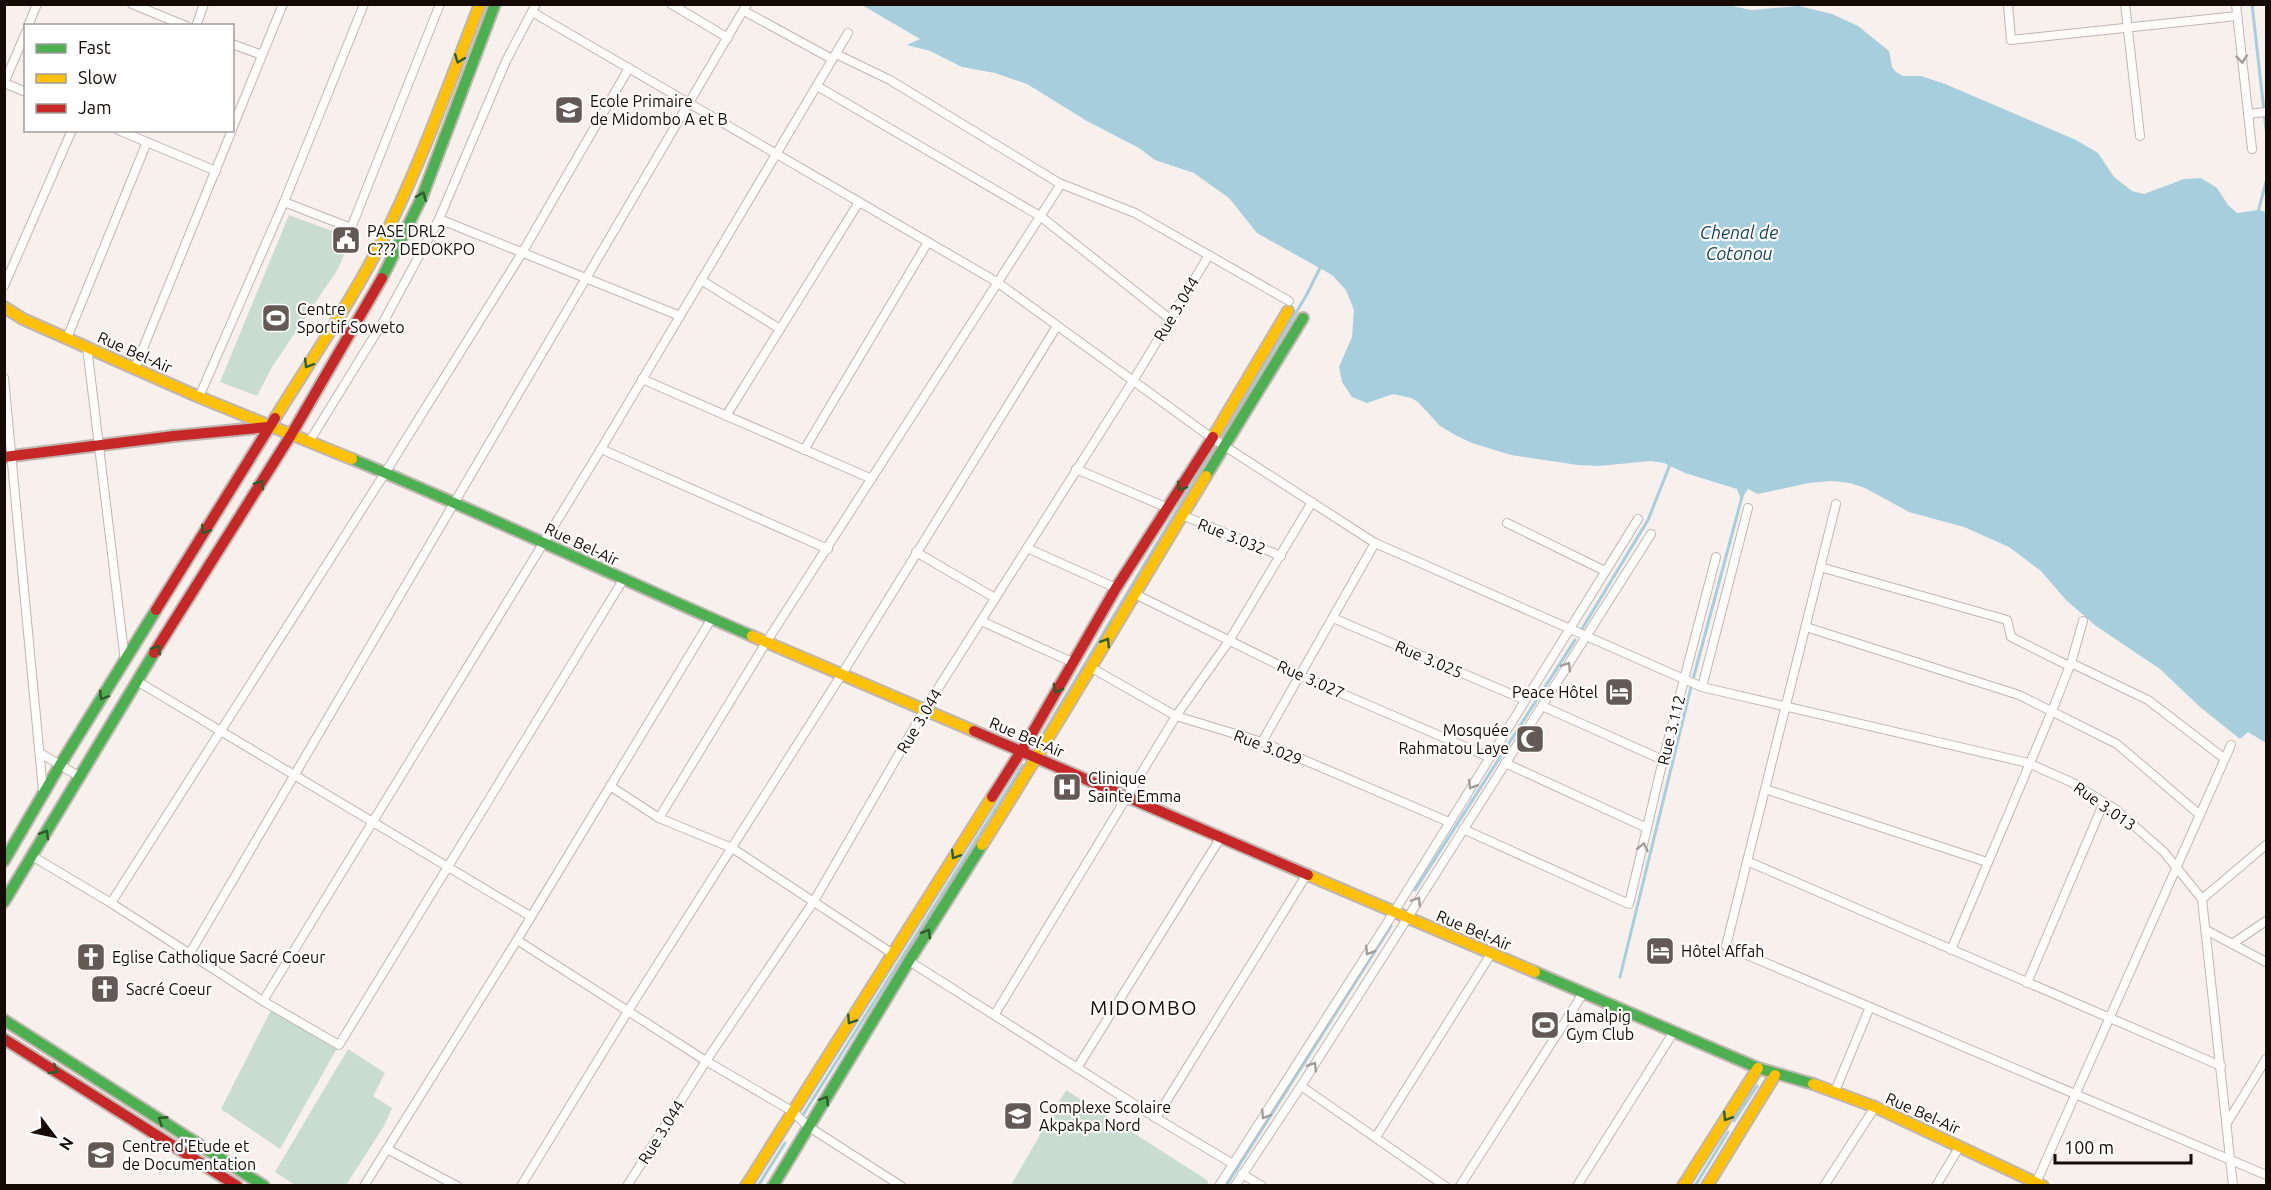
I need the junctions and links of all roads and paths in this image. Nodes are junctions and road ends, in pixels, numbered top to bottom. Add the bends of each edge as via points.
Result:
1 (37, 4) edge
2 (132, 4) edge
3 (204, 4) edge
4 (283, 4) edge
5 (364, 4) edge
6 (440, 4) edge
7 (480, 4) edge
8 (495, 4) edge
9 (671, 4) edge
10 (2008, 4) edge
11 (2126, 4) edge
12 (2236, 4) edge
13 (534, 8) edge
14 (745, 8) edge
15 (2237, 16) junction
16 (29, 24) edge
17 (181, 24) edge
18 (197, 24) edge
19 (2128, 27) junction
20 (848, 33) dead end
21 (24, 37) edge
22 (728, 38) junction
23 (234, 45) edge
24 (262, 55) junction
25 (834, 56) junction
26 (629, 68) junction
27 (817, 86) junction
28 (24, 91) edge
29 (690, 103) junction
30 (2266, 112) edge
31 (2252, 113) junction
32 (234, 125) edge
33 (71, 132) edge
34 (123, 132) edge
35 (231, 132) edge
36 (2140, 136) dead end
37 (147, 142) junction
38 (2252, 149) dead end
39 (776, 153) junction
40 (216, 171) junction
41 (1061, 184) junction
42 (284, 202) junction
43 (859, 202) junction
44 (1040, 216) junction
45 (439, 219) junction
46 (928, 242) junction
47 (522, 253) junction
48 (1209, 255) junction
49 (588, 278) junction
50 (701, 280) junction
51 (997, 282) junction
52 (4, 286) edge
53 (1289, 306) joint
54 (4, 307) edge
55 (680, 316) junction
56 (1303, 318) dead end
57 (1170, 319) junction
58 (1057, 326) junction
59 (780, 329) junction
60 (67, 338) junction
61 (87, 347) junction
62 (135, 368) junction
63 (4, 378) edge
64 (642, 379) junction
65 (1133, 381) junction
66 (199, 397) junction
67 (726, 416) junction
68 (269, 427) junction
69 (291, 435) junction
70 (1212, 438) junction
71 (309, 442) junction
72 (99, 446) junction
73 (1226, 447) junction
74 (601, 449) junction
75 (804, 450) junction
76 (8, 457) edge
77 (1076, 469) junction
78 (385, 473) junction
79 (872, 479) junction
80 (1312, 502) junction
81 (454, 504) junction
82 (1836, 504) dead end
83 (1168, 508) junction
84 (1748, 508) dead end
85 (1184, 516) junction
86 (1638, 519) dead end
87 (1507, 523) dead end
88 (1651, 534) dead end
89 (544, 542) junction
90 (1375, 543) junction
91 (1027, 548) junction
92 (828, 549) junction
93 (916, 552) junction
94 (1281, 556) junction
95 (1716, 557) dead end
96 (1820, 567) junction
97 (1605, 572) junction
98 (623, 580) junction
99 (1116, 588) junction
100 (1135, 594) junction
101 (995, 598) junction
102 (712, 618) junction
103 (1333, 618) junction
104 (981, 621) junction
105 (2083, 621) dead end
106 (1806, 627) junction
107 (1569, 628) junction
108 (1586, 636) junction
109 (767, 641) junction
110 (1229, 641) junction
111 (124, 661) junction
112 (1072, 662) junction
113 (2070, 665) junction
114 (1090, 667) junction
115 (842, 674) junction
116 (1301, 676) junction
117 (1684, 679) junction
118 (137, 681) junction
119 (1702, 687) junction
120 (1525, 700) junction
121 (1542, 706) junction
122 (1785, 707) junction
123 (925, 709) junction
124 (2052, 711) junction
125 (1176, 716) junction
126 (222, 731) junction
127 (1262, 742) junction
128 (2231, 745) dead end
129 (1021, 751) junction
130 (40, 753) junction
131 (1037, 758) junction
132 (1490, 758) junction
133 (2225, 759) junction
134 (1663, 760) junction
135 (1505, 763) junction
136 (2028, 763) junction
137 (60, 765) junction
138 (296, 776) junction
139 (80, 777) junction
140 (610, 786) junction
141 (1765, 789) junction
142 (44, 794) junction
143 (1127, 796) junction
144 (2104, 802) junction
145 (2200, 815) junction
146 (659, 818) junction
147 (373, 822) junction
148 (1449, 822) junction
149 (1647, 828) junction
150 (1464, 829) junction
151 (1221, 837) junction
152 (2266, 845) edge
153 (732, 848) junction
154 (32, 856) junction
155 (4, 861) edge
156 (1747, 861) junction
157 (1987, 862) junction
158 (2177, 866) junction
159 (448, 867) junction
160 (1307, 874) junction
161 (2202, 899) junction
162 (814, 901) junction
163 (4, 902) edge
164 (111, 903) junction
165 (1394, 912) junction
166 (530, 916) junction
167 (1407, 917) junction
168 (2266, 921) edge
169 (2206, 930) junction
170 (517, 940) junction
171 (2232, 944) junction
172 (1951, 950) junction
173 (190, 953) junction
174 (893, 954) junction
175 (1491, 954) junction
176 (909, 961) junction
177 (2266, 962) edge
178 (2026, 983) junction
179 (1584, 992) junction
180 (262, 1000) junction
181 (1870, 1007) junction
182 (628, 1011) junction
183 (995, 1014) junction
184 (2110, 1019) junction
185 (4, 1020) edge
186 (1673, 1033) junction
187 (4, 1038) edge
188 (2266, 1059) edge
189 (706, 1061) junction
190 (2221, 1066) junction
191 (1077, 1068) junction
192 (1758, 1068) junction
193 (1775, 1075) junction
194 (1301, 1086) junction
195 (1834, 1091) junction
196 (2076, 1093) junction
197 (1875, 1107) junction
198 (792, 1111) junction
199 (1156, 1118) junction
200 (2228, 1123) junction
201 (809, 1127) junction
202 (1376, 1137) junction
203 (1960, 1146) junction
204 (387, 1149) junction
205 (2231, 1158) junction
206 (1233, 1164) junction
207 (1242, 1174) junction
208 (2266, 1174) edge
209 (895, 1184) edge
210 (2039, 1184) edge
211 (237, 1185) edge
212 (264, 1185) edge
213 (364, 1185) edge
214 (457, 1185) edge
215 (521, 1185) edge
216 (627, 1185) edge
217 (746, 1185) edge
218 (773, 1185) edge
219 (1219, 1185) edge
220 (1235, 1185) edge
221 (1262, 1185) edge
222 (1445, 1185) edge
223 (1460, 1185) edge
224 (1577, 1185) edge
225 (1683, 1185) edge
226 (1707, 1185) edge
227 (1824, 1185) edge
228 (1936, 1185) edge
229 (2233, 1185) edge

1 - 16 street
2 - 17 street
3 - 18 street
4 - 24 street
5 - 42 street
6 - 42 street via 351,228
7 -> 68 main road via 409,187 380,246
69 -> 8 main road via 411,223
9 - 22 street
10 - 19 street via 2011,40
11 - 19 street
12 - 15 street
13 - 26 street, Rue 3.013
13 - 45 street via 506,61
14 - 22 street
14 - 25 street
15 - 19 street
15 -> 31 street
19 - 36 street
20 - 25 street
21 - 28 street via 4,83
22 - 29 street
23 - 24 street
24 - 32 street
25 - 27 street
25 - 41 street via 890,80
26 - 29 street, Rue 3.013
26 - 47 street
27 - 39 street
27 - 44 street
29 - 39 street, Rue 3.013
29 - 49 street
30 - 31 street
31 - 38 street
33 - 52 street
34 - 37 street
35 - 40 street
37 - 40 street
37 - 60 street
39 - 43 street, Rue 3.013
39 - 50 street
40 - 62 street
41 - 44 street
41 - 48 street via 1135,213
42 - 66 street
43 - 46 street, Rue 3.013
43 - 59 street
44 - 51 street
44 - 57 street
45 - 47 street
45 - 71 street via 386,316
46 - 51 street, Rue 3.013
46 - 75 street
47 - 49 street
47 - 78 street
48 - 53 street
48 - 57 street, Rue 3.044
49 - 55 street
49 - 81 street
50 - 55 street
50 - 59 street
51 - 58 street, Rue 3.013
51 - 79 street
53 - 70 main road
54 - 60 main road, Rue Bel-Air
55 - 64 street
56 - 73 main road
57 - 65 street, Rue 3.044
58 - 65 street, Rue 3.013
58 - 93 street
59 - 67 street
60 - 61 main road, Rue Bel-Air
61 - 62 main road, Rue Bel-Air
61 - 72 street
62 - 66 main road, Rue Bel-Air
63 - 76 street
64 - 67 street
64 - 74 street
65 - 70 street, Rue 3.013
65 - 77 street, Rue 3.044
66 - 68 main road, Rue Bel-Air
67 - 75 street
68 - 69 main road, Rue Bel-Air
68 - 72 main road
68 -> 111 main road
69 - 71 main road, Rue Bel-Air
118 -> 69 main road
70 - 73 street, Rue 3.013
70 -> 83 main road
71 - 78 main road, Rue Bel-Air
72 - 76 main road
72 - 111 street
73 - 80 street, Rue 3.013
73 - 85 main road
74 - 89 street
74 - 92 street
75 - 79 street
76 - 130 street
77 - 83 street
77 - 91 street, Rue 3.044
78 - 81 main road, Rue Bel-Air
78 - 126 street
79 - 92 street
80 - 90 street, Rue 3.013
80 - 94 street
81 - 89 main road, Rue Bel-Air
81 - 138 street
82 - 96 street
83 - 99 main road
84 - 119 street, Rue 3.112
85 - 94 street, Rue 3.032
85 - 100 main road
86 - 97 street
87 - 97 street
88 - 108 street
89 - 98 main road, Rue Bel-Air
89 - 147 street
90 - 103 street
90 - 107 street, Rue 3.013
91 - 99 street
91 - 101 street, Rue 3.044
92 - 109 street
93 - 101 street
93 - 115 street
94 - 110 street
95 - 117 street, Rue 3.112
96 - 106 street
96 - 113 street via 2007,620 2011,638
97 - 107 street
98 - 102 main road, Rue Bel-Air
98 - 159 street
99 - 112 main road
100 - 110 street, Rue 3.027
114 -> 100 main road
101 - 104 street, Rue 3.044
102 - 109 main road, Rue Bel-Air
102 - 140 street
103 - 116 street
103 - 120 street, Rue 3.025
104 - 112 street
104 - 123 street, Rue 3.044
105 - 113 street
106 - 122 street
106 - 124 street via 2000,688
107 - 108 street, Rue 3.013
107 - 120 street
108 - 117 street, Rue 3.013
121 -> 108 street
109 - 115 main road, Rue Bel-Air
109 - 146 street
110 - 116 street, Rue 3.027
110 - 125 street
111 -> 137 main road
112 -> 129 main road
113 - 124 street
113 - 133 street via 2148,700
114 - 125 street, Rue 3.029
114 - 131 main road
115 - 123 main road, Rue Bel-Air
115 - 153 street
116 - 127 street
116 - 132 street, Rue 3.027
117 - 119 street, Rue 3.013
117 - 134 street, Rue 3.112
118 - 126 street
118 - 139 main road
119 - 122 street, Rue 3.013
120 - 132 street
121 - 134 street
121 - 135 street
122 - 136 street, Rue 3.013
122 - 141 street
123 - 129 main road, Rue Bel-Air
123 - 162 street, Rue 3.044
124 - 136 street
124 - 145 street via 2124,749
125 - 127 street, Rue 3.029
125 - 143 street
126 - 138 street
126 - 164 street
127 - 148 street, Rue 3.029
128 - 133 street
129 - 131 main road, Rue Bel-Air
129 -> 174 main road
130 - 137 street
130 - 142 street
131 - 143 main road, Rue Bel-Air
176 -> 131 main road
132 -> 148 street
133 - 145 street
134 - 149 street, Rue 3.112
135 - 149 street
135 - 150 street
136 - 144 street, Rue 3.013
136 - 157 street
137 - 139 street
137 - 142 main road
138 - 147 street
138 - 173 street
154 -> 139 main road
140 - 146 street
140 - 166 street
141 - 156 street
141 - 157 street
142 - 155 main road
143 - 151 main road, Rue Bel-Air
143 - 183 street
144 - 158 street, Rue 3.013 via 2136,826
144 - 178 street
145 - 158 street
146 - 153 street
147 - 159 street
147 - 180 street
148 - 165 street
150 -> 149 street, Rue 3.112 via 1629,904
167 -> 150 street
151 - 160 main road, Rue Bel-Air
151 - 191 street
152 - 161 street
153 - 162 street
153 - 182 street
154 - 163 main road
154 - 164 street
156 - 172 street
156 - 181 street via 1726,946
157 - 172 street
158 - 161 street, Rue 3.013
158 - 184 street
159 - 166 street
159 - 180 street via 339,1045
160 - 165 main road, Rue Bel-Air
160 - 199 street
161 - 169 street, Rue 3.013
162 - 174 street
162 - 189 street, Rue 3.044
164 - 173 street
165 - 167 main road, Rue Bel-Air
165 -> 206 street
166 - 170 street
167 - 175 main road, Rue Bel-Air
194 -> 167 street
168 - 171 street
169 - 171 street
169 - 190 street, Rue 3.013
170 - 182 street
170 - 204 street
171 - 177 street
172 - 178 street
173 - 180 street
174 -> 198 main road
175 - 179 main road, Rue Bel-Air
175 - 202 street
176 - 183 street
201 -> 176 main road
178 - 184 street
179 - 186 main road, Rue Bel-Air
179 - 223 street
181 - 195 street
181 - 196 street
182 - 189 street
182 - 215 street
183 - 191 street
184 - 190 street
184 - 196 street
212 -> 185 main road
186 - 192 main road, Rue Bel-Air
186 - 224 street
187 -> 211 main road
188 - 200 street
189 - 198 street
189 - 216 street, Rue 3.044
190 - 200 street, Rue 3.013
191 - 199 street
192 - 193 main road, Rue Bel-Air
192 -> 225 main road
193 - 195 main road, Rue Bel-Air
193 - 226 main road
194 - 202 street
194 - 207 street
195 - 197 main road, Rue Bel-Air
196 - 205 street
196 - 210 street
197 - 203 main road, Rue Bel-Air
197 - 227 street
198 - 201 street
198 - 217 main road
199 - 206 street
200 - 205 street, Rue 3.013
201 - 209 street
201 - 218 main road
202 - 222 street
203 - 210 main road, Rue Bel-Air
203 - 228 street
204 - 213 street
204 - 214 street
205 - 208 street
205 - 229 street, Rue 3.013
206 - 219 street
207 - 220 street
207 - 221 street

